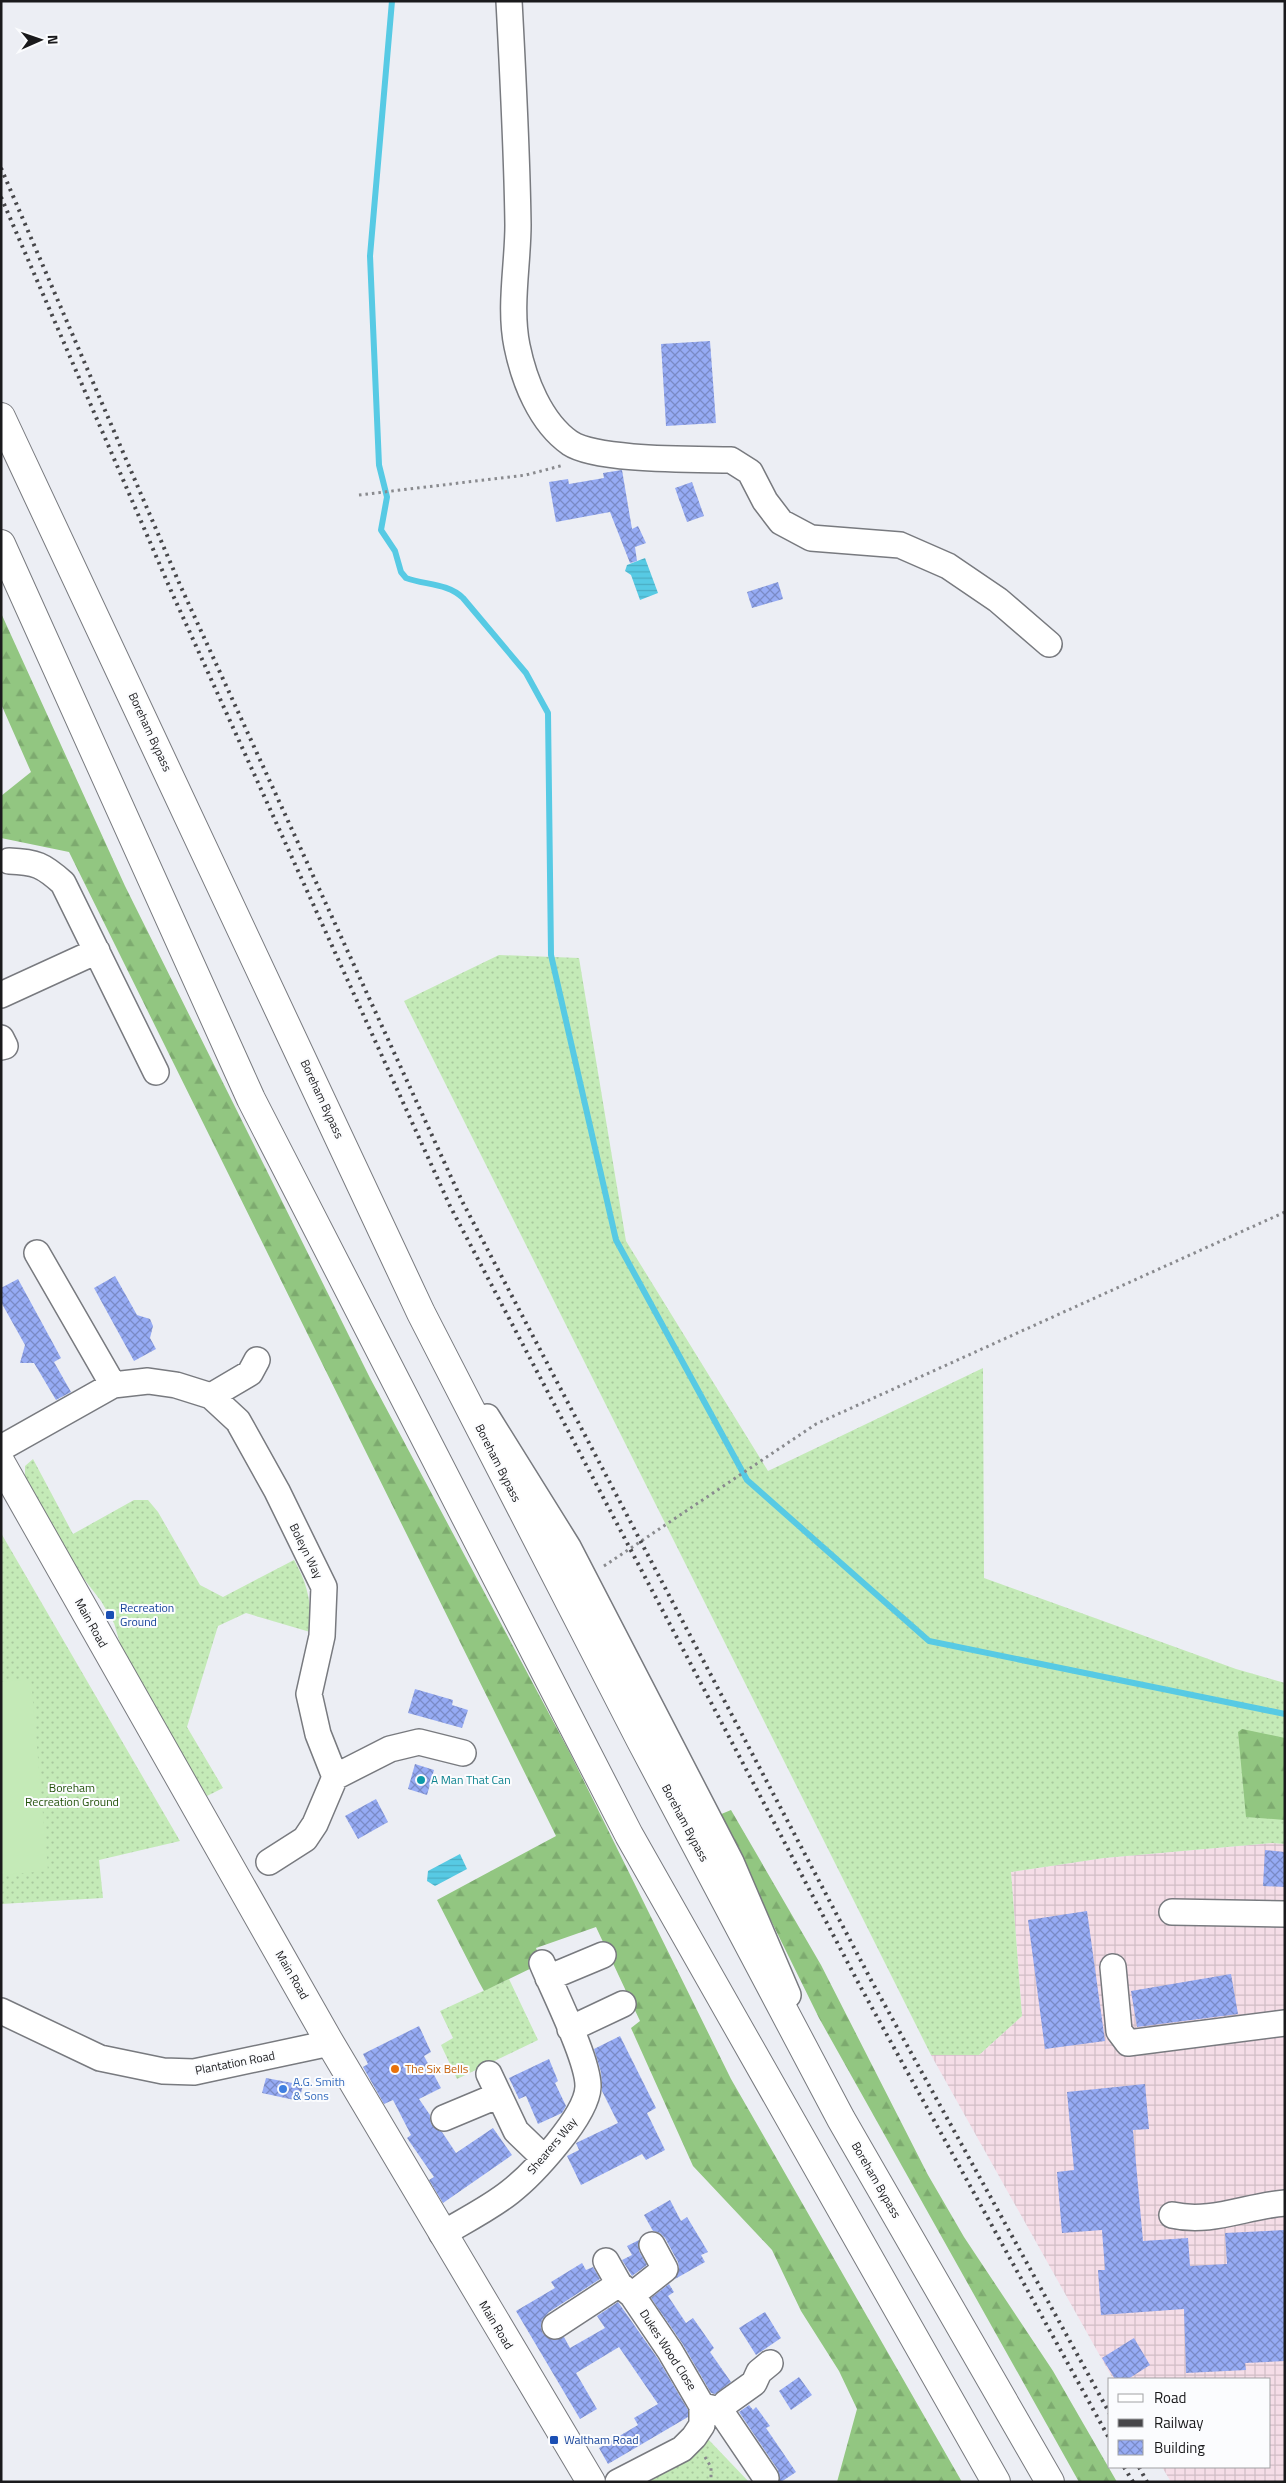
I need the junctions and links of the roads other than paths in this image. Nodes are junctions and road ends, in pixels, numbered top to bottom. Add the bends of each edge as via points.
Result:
1 (509, 1) edge
2 (1, 417) edge
3 (1, 544) edge
4 (1048, 644) dead end
5 (9, 861) dead end
6 (96, 951) junction
7 (1, 995) edge
8 (156, 1072) dead end
9 (37, 1253) dead end
10 (421, 1313) junction
11 (257, 1360) dead end
12 (113, 1385) junction
13 (211, 1396) junction
14 (1, 1448) edge
15 (1, 1463) edge
16 (463, 1753) dead end
17 (335, 1777) junction
18 (269, 1862) dead end
19 (1172, 1912) dead end
20 (1285, 1914) edge
21 (603, 1956) dead end
22 (1113, 1967) dead end
23 (623, 2004) dead end
24 (1, 2011) edge
25 (1285, 2023) edge
26 (570, 2028) junction
27 (330, 2043) junction
28 (444, 2118) dead end
29 (841, 2119) junction
30 (544, 2158) junction
31 (1285, 2203) edge
32 (1172, 2215) dead end
33 (442, 2234) junction
34 (652, 2245) dead end
35 (606, 2261) dead end
36 (625, 2290) junction
37 (555, 2326) dead end
38 (770, 2363) dead end
39 (711, 2408) junction
40 (766, 2478) dead end
41 (591, 2482) edge
42 (618, 2482) edge
43 (996, 2482) edge
44 (1050, 2482) edge

1 - 4 street via 518,226 516,345 526,379 556,431 572,444 594,453 731,460 750,472 765,501 781,522 812,538 900,545 948,566 998,600
2 - 10 main road, Boreham Bypass
3 - 43 main road via 252,1099 615,1808
5 - 6 street via 32,862 45,867 63,883
6 - 7 street
6 - 8 street
9 - 12 street
10 - 29 main road, Boreham Bypass via 640,1739
10 - 29 street via 585,1579 731,1862
11 - 13 street via 250,1374
12 - 13 street, Boleyn Way via 148,1381 176,1384
12 - 14 street, Boleyn Way
13 - 17 street, Boleyn Way via 238,1421 324,1587 322,1636 309,1694 318,1734
15 - 27 main road, Main Road
16 - 17 street via 419,1742 390,1749
17 - 18 street via 324,1807 305,1839
19 - 20 street
21 - 26 street, Shearers Way via 545,1971
22 - 25 street via 1119,2031 1128,2043
23 - 26 street
24 - 27 street, Plantation Road via 100,2058 163,2071 194,2072
26 - 30 street, Shearers Way via 582,2058 588,2088 578,2114
27 - 33 main road, Main Road
28 - 30 street via 494,2084 516,2131
29 - 44 main road, Boreham Bypass
30 - 33 street, Shearers Way via 510,2193
31 - 32 street via 1267,2204 1210,2218 1187,2219
33 - 41 main road, Main Road
34 - 36 street via 665,2269
35 - 36 street, Dukes Wood Close
36 - 37 street
36 - 39 street, Dukes Wood Close
38 - 39 street via 759,2372 754,2382 726,2403
39 - 40 street, Dukes Wood Close
39 - 42 street via 694,2437 682,2449

